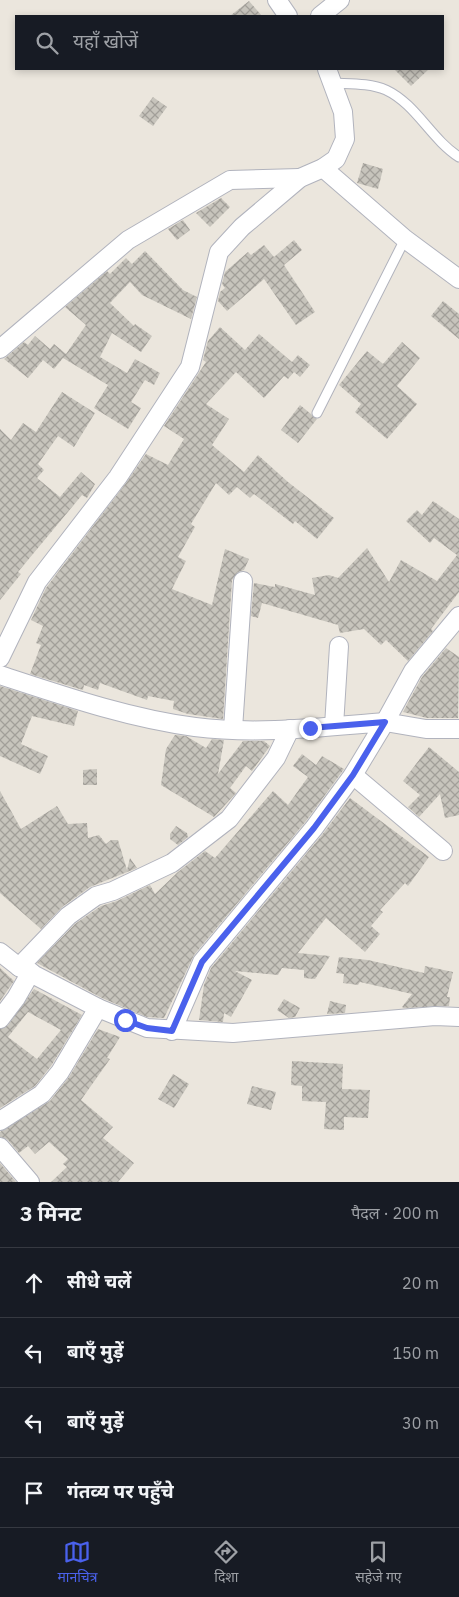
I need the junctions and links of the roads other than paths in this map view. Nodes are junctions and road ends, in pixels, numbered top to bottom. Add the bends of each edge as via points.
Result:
1 (277, 0) edge
2 (340, 0) edge
3 (287, 15) edge
4 (321, 15) edge
5 (330, 76) edge
6 (459, 157) edge
7 (323, 168) junction
8 (300, 178) junction
9 (405, 239) junction
10 (459, 279) edge
11 (0, 349) edge
12 (317, 413) dead end
13 (243, 581) dead end
14 (459, 616) edge
15 (339, 646) dead end
16 (0, 658) edge
17 (0, 675) edge
18 (385, 722) junction
19 (334, 726) junction
20 (233, 729) junction
21 (290, 729) junction
22 (459, 729) edge
23 (353, 775) junction
24 (443, 851) dead end
25 (0, 952) edge
26 (25, 969) junction
27 (98, 1008) junction
28 (459, 1017) edge
29 (0, 1019) edge
30 (172, 1031) junction
31 (0, 1121) edge
32 (0, 1147) edge
33 (30, 1182) edge

1 - 3 street
2 - 4 street
5 - 6 lane via 374,86 399,97 445,148
5 - 7 street via 343,112 345,139 336,159
7 - 8 street
7 - 9 street
8 - 11 street via 230,180 128,240
8 - 16 street via 218,252 190,367 118,477 37,582
9 - 10 street
9 - 12 lane
13 - 20 street
14 - 18 street via 413,671
15 - 19 street
17 - 20 street via 78,701 165,722
18 - 19 street
18 - 22 street via 426,729
18 - 23 street
19 - 21 street
20 - 21 street
21 - 26 street via 276,758 230,819 172,863 96,896 68,916
23 - 24 street
23 - 30 street via 314,828 202,962
25 - 26 street
26 - 27 street
26 - 29 street via 16,998
27 - 30 street via 147,1028
27 - 31 street via 60,1072 42,1094
28 - 30 street via 435,1016 233,1033
32 - 33 street

